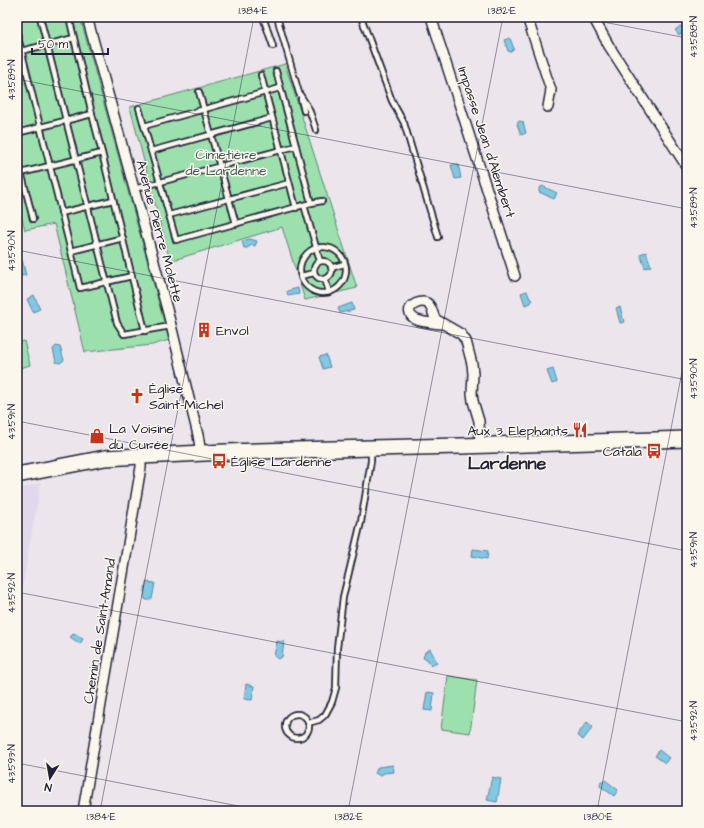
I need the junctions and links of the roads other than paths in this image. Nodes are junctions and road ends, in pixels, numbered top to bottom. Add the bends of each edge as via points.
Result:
1 (40, 17) edge
2 (69, 17) edge
3 (87, 17) edge
4 (264, 17) edge
5 (277, 17) edge
6 (361, 17) edge
7 (431, 17) edge
8 (527, 17) edge
9 (593, 17) edge
10 (17, 33) edge
11 (74, 38) junction
12 (47, 45) junction
13 (273, 46) dead end
14 (19, 51) edge
15 (276, 71) dead end
16 (260, 75) dead end
17 (280, 88) junction
18 (199, 92) dead end
19 (265, 92) junction
20 (300, 93) junction
21 (548, 107) dead end
22 (139, 108) dead end
23 (204, 109) junction
24 (304, 111) dead end
25 (92, 114) junction
26 (272, 118) junction
27 (66, 121) junction
28 (144, 126) junction
29 (40, 127) junction
30 (316, 130) dead end
31 (17, 133) edge
32 (211, 134) junction
33 (296, 146) junction
34 (280, 150) junction
35 (151, 151) junction
36 (102, 153) junction
37 (17, 156) edge
38 (76, 160) junction
39 (50, 166) junction
40 (220, 166) junction
41 (687, 167) edge
42 (21, 173) junction
43 (160, 183) junction
44 (289, 183) junction
45 (134, 189) junction
46 (229, 199) junction
47 (113, 200) junction
48 (322, 201) dead end
49 (311, 204) junction
50 (304, 205) junction
51 (88, 206) junction
52 (296, 208) junction
53 (61, 213) junction
54 (169, 215) junction
55 (32, 218) dead end
56 (236, 224) junction
57 (438, 237) dead end
58 (123, 238) junction
59 (97, 244) junction
60 (316, 248) junction
61 (71, 251) junction
62 (320, 261) junction
63 (344, 264) junction
64 (331, 268) junction
65 (314, 273) junction
66 (132, 276) junction
67 (301, 276) junction
68 (515, 276) dead end
69 (325, 279) junction
70 (107, 282) junction
71 (329, 292) junction
72 (442, 324) dead end
73 (171, 326) junction
74 (145, 331) junction
75 (687, 439) edge
76 (480, 446) junction
77 (371, 448) junction
78 (201, 452) junction
79 (141, 456) junction
80 (17, 475) edge
81 (308, 723) junction
82 (83, 811) edge

1 - 12 lane
2 - 11 lane
3 - 45 street, Avenue Pierre Molette
4 - 13 lane
5 - 20 lane
6 - 57 lane via 392,101 404,123
7 - 68 street, Impasse Jean d'Alembert
8 - 21 street via 550,90
9 - 41 street
10 - 14 lane
11 - 12 lane
11 - 25 lane
12 - 14 lane
12 - 27 lane
14 - 29 lane
15 - 17 lane
16 - 19 lane
17 - 19 lane
17 - 33 lane
18 - 23 lane
19 - 23 lane
19 - 26 lane
20 - 24 lane
20 - 30 lane
22 - 28 lane
23 - 28 lane
23 - 32 lane
25 - 27 lane
25 - 36 lane
26 - 32 lane
26 - 34 lane
27 - 29 lane
27 - 38 lane
28 - 35 lane
29 - 31 lane
29 - 39 lane
32 - 35 lane
32 - 40 lane
33 - 34 lane
33 - 49 lane
34 - 40 lane
34 - 44 lane
35 - 43 lane
36 - 38 lane
36 - 47 lane
37 - 42 lane
38 - 39 lane
38 - 51 lane
39 - 42 lane
39 - 53 lane
40 - 43 lane
40 - 46 lane
42 - 55 lane
43 - 45 lane
43 - 54 lane
44 - 46 lane
44 - 52 lane
45 - 73 street, Avenue Pierre Molette
46 - 54 lane
46 - 56 lane
47 - 51 lane
47 - 58 lane
48 - 49 lane
49 - 50 lane
50 - 52 lane
50 - 60 lane
51 - 53 lane
51 - 59 lane
52 - 56 lane
53 - 61 lane
54 - 56 lane via 176,240
58 - 59 lane
58 - 66 lane
59 - 61 lane
59 - 70 lane
60 - 62 lane
60 - 63 lane via 334,250
60 - 67 lane via 303,259 300,265
61 - 70 lane via 80,288
62 - 64 lane via 327,262
62 - 65 lane via 314,266
63 - 64 lane
63 - 71 lane via 345,276 339,286
64 - 69 lane via 331,275
65 - 67 lane
65 - 69 lane via 318,278
66 - 70 lane
66 - 74 lane
67 - 71 lane via 303,282 312,290
69 - 71 lane
70 - 74 lane via 117,323 124,334
72 - 76 street via 461,334 466,341 472,364 472,397 479,421
73 - 74 lane
73 - 78 street, Avenue Pierre Molette
75 - 76 main road
76 - 77 main road
77 - 78 main road
77 - 81 lane via 360,522 343,597 336,648 336,688 325,716
78 - 79 main road
79 - 80 main road via 106,458
79 - 82 street, Chemin de Saint-Amand
81 - 81 lane via 300,714 292,715 286,720 285,728 290,735 298,738 308,731

